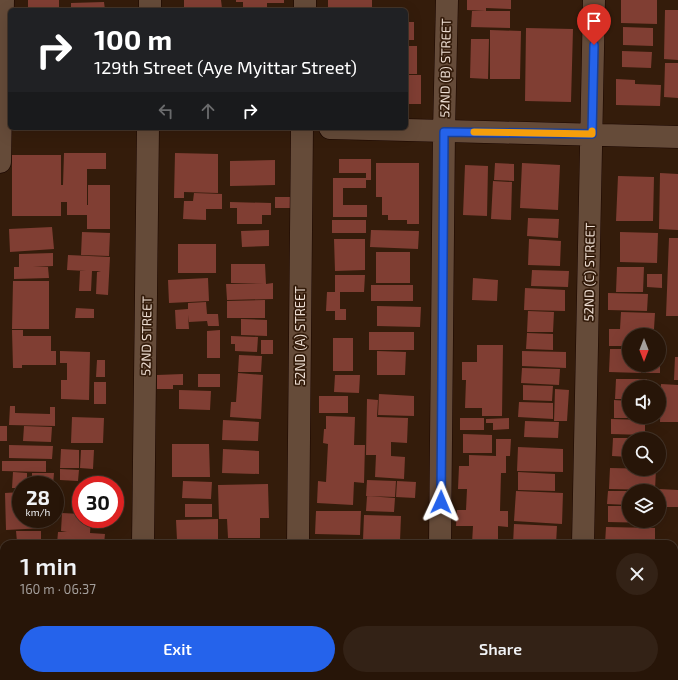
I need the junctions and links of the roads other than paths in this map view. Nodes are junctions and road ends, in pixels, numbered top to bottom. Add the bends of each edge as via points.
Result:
1 (3, 0) edge
2 (447, 0) edge
3 (594, 0) edge
4 (4, 118) edge
5 (148, 130) edge
6 (302, 130) edge
7 (387, 130) edge
8 (444, 132) junction
9 (592, 134) junction
10 (678, 137) edge
11 (0, 162) edge
12 (143, 540) edge
13 (298, 540) edge
14 (440, 540) edge
15 (583, 540) edge

1 - 4 street
2 - 8 street, 52ND (B) STREET
3 - 9 street, 52ND (C) STREET
4 - 11 street
5 - 12 street, 52ND STREET
6 - 13 street, 52ND (A) STREET
7 - 8 street
8 - 9 street
8 - 14 street, 52ND (B) STREET
9 - 10 street
9 - 15 street, 52ND (C) STREET

